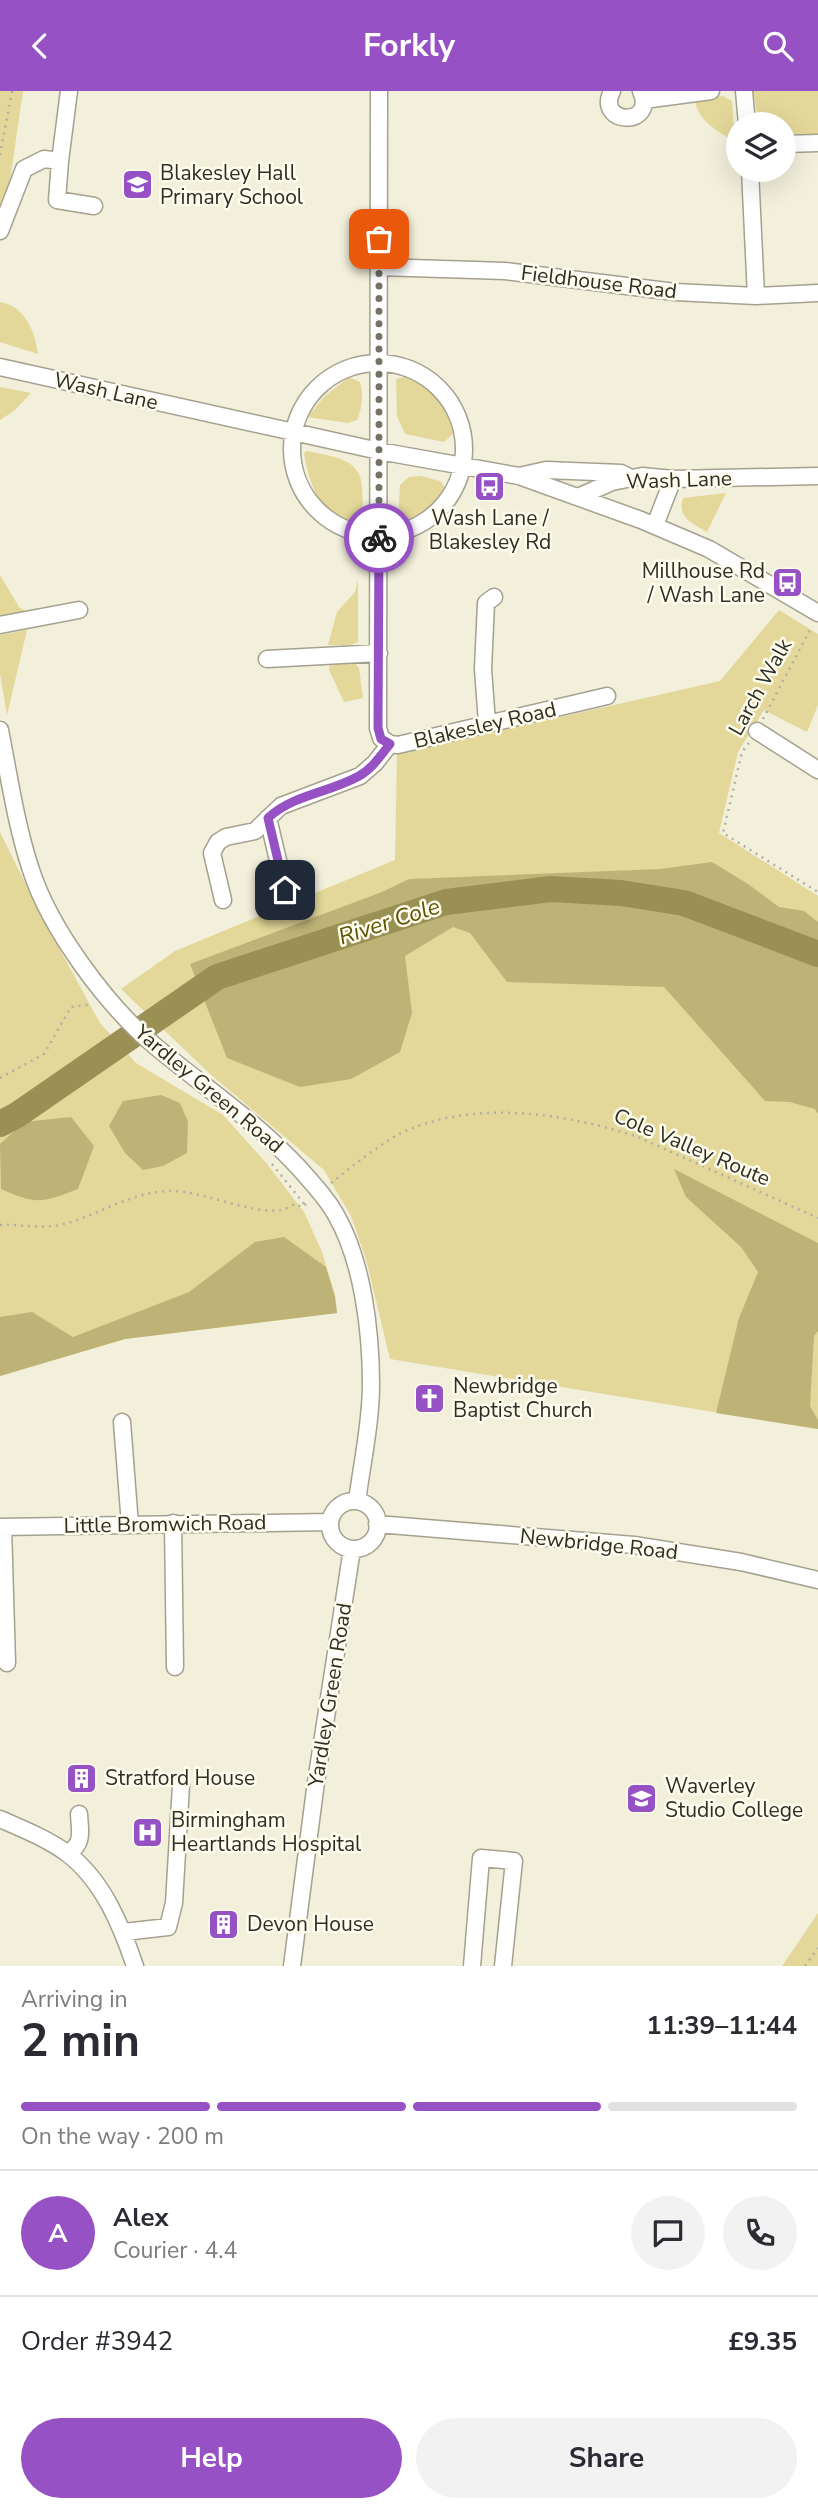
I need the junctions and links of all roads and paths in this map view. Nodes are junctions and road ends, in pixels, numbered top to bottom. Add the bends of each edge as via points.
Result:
1 (12, 91) edge
2 (69, 91) edge
3 (379, 91) edge
4 (612, 91) edge
5 (711, 91) edge
6 (744, 91) edge
7 (643, 95) edge
8 (746, 112) edge
9 (818, 143) edge
10 (796, 144) edge
11 (0, 155) edge
12 (61, 161) junction
13 (751, 182) edge
14 (94, 206) dead end
15 (0, 231) edge
16 (380, 267) junction
17 (818, 293) edge
18 (756, 296) junction
19 (379, 362) junction
20 (0, 367) edge
21 (294, 433) junction
22 (379, 451) junction
23 (462, 467) junction
24 (519, 476) junction
25 (818, 476) edge
26 (632, 477) junction
27 (673, 479) junction
28 (578, 497) junction
29 (656, 525) junction
30 (379, 536) junction
31 (494, 597) dead end
32 (79, 610) dead end
33 (818, 613) edge
34 (0, 625) edge
35 (379, 653) junction
36 (267, 659) dead end
37 (607, 696) dead end
38 (487, 723) junction
39 (0, 730) edge
40 (757, 731) junction
41 (390, 744) junction
42 (818, 771) edge
43 (268, 818) junction
44 (285, 890) dead end
45 (818, 893) edge
46 (223, 900) dead end
47 (98, 1002) dead end
48 (0, 1078) edge
49 (321, 1192) junction
50 (818, 1218) edge
51 (0, 1225) edge
52 (122, 1422) dead end
53 (357, 1501) junction
54 (330, 1522) junction
55 (173, 1523) junction
56 (377, 1524) junction
57 (130, 1525) junction
58 (1, 1527) edge
59 (352, 1549) junction
60 (818, 1580) edge
61 (8, 1663) dead end
62 (175, 1667) dead end
63 (181, 1785) dead end
64 (79, 1814) dead end
65 (0, 1819) edge
66 (68, 1854) junction
67 (124, 1932) junction
68 (818, 1948) edge
69 (135, 1966) edge
70 (292, 1966) edge
71 (472, 1966) edge
72 (503, 1966) edge
73 (805, 1966) edge

1 - 11 path
2 - 12 street
3 - 16 street, Blakesley Road
4 - 7 street via 611,109 621,118 640,113
5 - 7 street
6 - 8 street
9 - 10 street
12 - 14 street via 57,200
12 - 15 street via 44,159 24,169
13 - 18 street
16 - 18 street, Fieldhouse Road via 505,271 674,292
16 - 19 street, Blakesley Road
17 - 18 street, Fieldhouse Road
19 - 21 street via 347,369 318,387
19 - 22 street, Blakesley Road
19 - 23 street via 414,371 441,390 463,434
20 - 21 street, Wash Lane
21 - 22 street, Wash Lane
21 - 30 street via 295,467 308,499 348,530
22 - 23 street, Wash Lane
22 - 30 street, Blakesley Road
23 - 24 street, Wash Lane
23 - 30 street via 456,485 434,515 410,529
24 - 26 street via 546,470
24 - 28 street, Wash Lane
25 - 27 street, Wash Lane
26 - 27 street, Wash Lane
26 - 28 street, Wash Lane
27 - 29 street
28 - 29 street
29 - 33 street via 709,549
30 - 35 street, Blakesley Road
31 - 38 street via 486,603 483,669
32 - 34 street
33 - 40 path, Larch Walk
35 - 36 street
35 - 41 street, Blakesley Road via 378,728 381,739
37 - 38 street, Blakesley Road
38 - 41 street, Blakesley Road
39 - 49 street, Yardley Green Road via 31,871 55,923 85,968 154,1045 274,1140
40 - 42 street
40 - 45 path, Larch Walk via 742,752 723,833
41 - 43 street via 360,776 281,806
43 - 44 street
43 - 46 street via 255,831 218,842 212,853
47 - 48 path via 71,1007 44,1054
49 - 50 path, Cole Valley Route via 399,1134 434,1120 467,1114 543,1114 638,1137
49 - 51 path, Cole Valley Route via 302,1207 295,1204 281,1210 193,1192 149,1193 60,1224
49 - 53 street, Yardley Green Road via 350,1248 368,1328 371,1387
52 - 57 street
53 - 54 street via 349,1500 335,1510
53 - 56 street via 373,1511
54 - 55 street, Little Bromwich Road
54 - 59 street via 333,1537
55 - 57 street, Little Bromwich Road
55 - 62 street
56 - 59 street via 371,1541
56 - 60 street, Newbridge Road via 634,1545
57 - 58 street, Little Bromwich Road
58 - 61 street
59 - 70 street, Yardley Green Road
63 - 67 street via 174,1903 168,1927
64 - 66 street via 78,1847
65 - 66 street
66 - 67 street via 102,1878
67 - 69 street
68 - 73 path
71 - 72 street via 481,1858 514,1861

